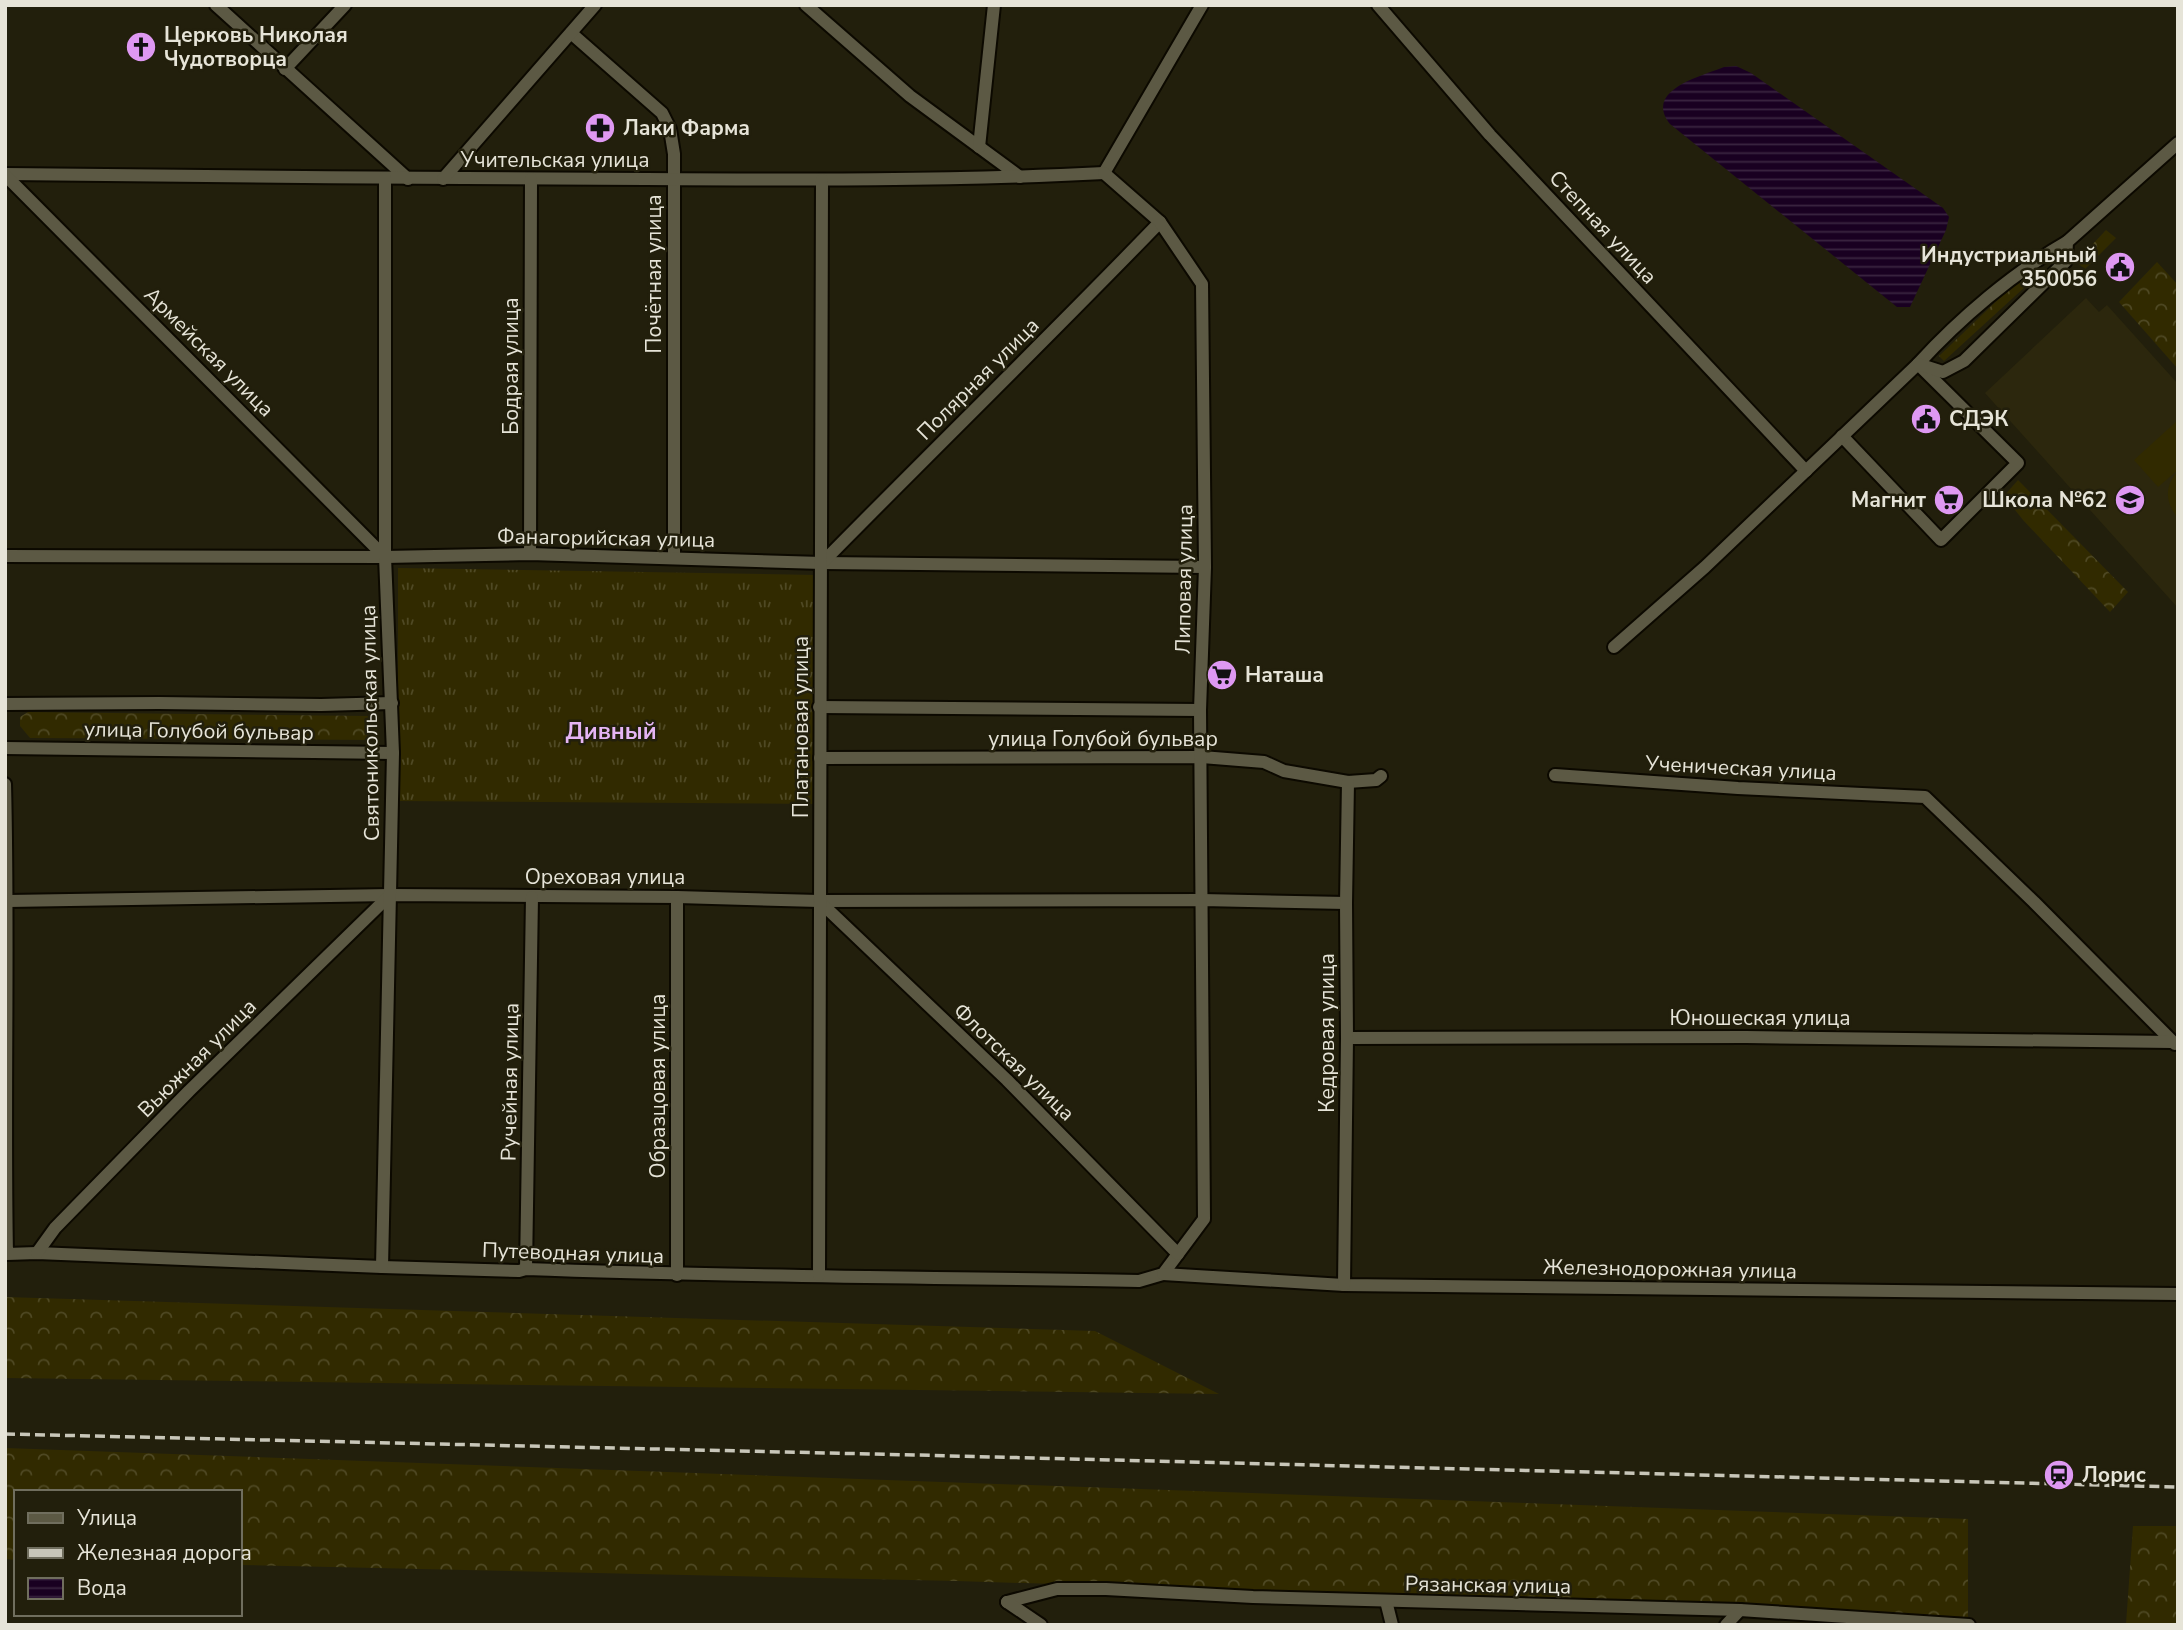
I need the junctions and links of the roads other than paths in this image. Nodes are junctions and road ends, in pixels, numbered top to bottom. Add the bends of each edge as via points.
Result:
1 (216, 5) edge
2 (345, 5) edge
3 (595, 5) edge
4 (806, 5) edge
5 (994, 5) edge
6 (1202, 5) edge
7 (1378, 5) edge
8 (571, 33) junction
9 (285, 69) junction
10 (2178, 143) edge
11 (979, 147) junction
12 (1104, 173) junction
13 (5, 174) edge
14 (1020, 177) junction
15 (385, 178) junction
16 (408, 178) junction
17 (443, 179) junction
18 (531, 179) junction
19 (673, 179) junction
20 (822, 180) junction
21 (1160, 222) junction
22 (2067, 242) junction
23 (1918, 364) junction
24 (1842, 436) junction
25 (1806, 471) junction
26 (530, 554) junction
27 (5, 556) edge
28 (385, 557) junction
29 (674, 558) junction
30 (822, 563) junction
31 (1205, 568) junction
32 (1614, 647) dead end
33 (392, 703) junction
34 (5, 704) edge
35 (819, 707) junction
36 (1200, 710) junction
37 (5, 748) edge
38 (393, 753) junction
39 (1202, 757) junction
40 (820, 758) junction
41 (1555, 775) dead end
42 (1381, 776) dead end
43 (1348, 782) junction
44 (5, 784) edge
45 (390, 895) junction
46 (532, 897) junction
47 (677, 897) junction
48 (1202, 900) junction
49 (8, 901) junction
50 (819, 901) junction
51 (1346, 903) junction
52 (1348, 1038) junction
53 (2175, 1044) edge
54 (5, 1085) edge
55 (6, 1228) edge
56 (37, 1253) junction
57 (7, 1254) edge
58 (1178, 1254) junction
59 (382, 1267) junction
60 (526, 1269) junction
61 (1163, 1274) junction
62 (677, 1275) junction
63 (819, 1275) junction
64 (1344, 1285) junction
65 (2178, 1294) edge
66 (1385, 1601) junction
67 (1740, 1610) junction
68 (1950, 1624) edge
69 (1041, 1625) edge
70 (1392, 1625) edge
71 (1727, 1625) edge
72 (1969, 1625) edge

1 - 9 street
2 - 9 street
3 - 8 street
4 - 11 street via 910,96
5 - 11 street
6 - 12 street
7 - 25 street, Степная улица via 1490,135
8 - 17 street
8 - 19 street, Почётная улица via 662,113 670,129
9 - 16 street
10 - 22 street
11 - 14 street
12 - 14 street, Учительская улица
12 - 21 street, Липовая улица
13 - 15 street, Учительская улица
13 - 28 street, Армейская улица
14 - 20 street, Учительская улица
15 - 16 street, Учительская улица
15 - 28 street, Святоникольская улица
16 - 17 street, Учительская улица
17 - 18 street, Учительская улица
18 - 19 street, Учительская улица
18 - 26 street, Бодрая улица
19 - 20 street, Учительская улица
19 - 29 street, Почётная улица
20 - 30 street, Платановая улица
21 - 30 street, Полярная улица
21 - 31 street, Липовая улица via 1202,284
22 - 23 street via 1974,310
22 - 23 street via 2066,261 1964,361 1943,372
23 - 24 street
23 - 24 street via 2018,463 1941,540
24 - 25 street
25 - 32 street
26 - 28 street, Фанагорийская улица
26 - 29 street, Фанагорийская улица
27 - 28 street, Фанагорийская улица
28 - 33 street, Святоникольская улица
29 - 30 street, Фанагорийская улица
30 - 31 street, Фанагорийская улица
30 - 35 street, Платановая улица
31 - 36 street, Липовая улица
33 - 34 street, улица Голубой бульвар
33 - 38 street, Святоникольская улица
35 - 36 street
35 - 40 street, Платановая улица
36 - 39 street, Липовая улица
37 - 38 street, улица Голубой бульвар
38 - 45 street, Святоникольская улица
39 - 40 street, улица Голубой бульвар
39 - 43 street, улица Голубой бульвар via 1264,762 1284,771
39 - 48 street, Липовая улица
40 - 50 street, Платановая улица
41 - 53 street, Ученическая улица via 1925,797
42 - 43 street, улица Голубой бульвар
43 - 51 street, Кедровая улица
44 - 49 street
45 - 46 street, Ореховая улица
45 - 49 street, Ореховая улица
45 - 56 street, Вьюжная улица via 119,1163 55,1228
45 - 59 street, Святоникольская улица
46 - 47 street, Ореховая улица
46 - 60 street, Ручейная улица
47 - 50 street, Ореховая улица
47 - 62 street, Образцовая улица
48 - 50 street, Ореховая улица
48 - 51 street, Ореховая улица
48 - 58 street, Липовая улица via 1204,1219
49 - 54 street
50 - 58 street, Флотская улица via 1007,1080
50 - 63 street, Платановая улица
51 - 52 street, Кедровая улица
52 - 53 street, Юношеская улица via 1746,1037
52 - 64 street, Кедровая улица
54 - 55 street
55 - 57 street
56 - 57 street, Путеводная улица
56 - 59 street, Путеводная улица
58 - 61 street
59 - 60 street, Путеводная улица
60 - 62 street, Путеводная улица
61 - 63 street, Путеводная улица via 1139,1281
61 - 64 street, Железнодорожная улица
62 - 63 street, Путеводная улица
64 - 65 street, Железнодорожная улица
66 - 67 street, Рязанская улица
66 - 69 street, Рязанская улица via 1058,1589 1007,1602
66 - 70 street
67 - 68 street, Рязанская улица
67 - 71 street
68 - 72 street, Рязанская улица

